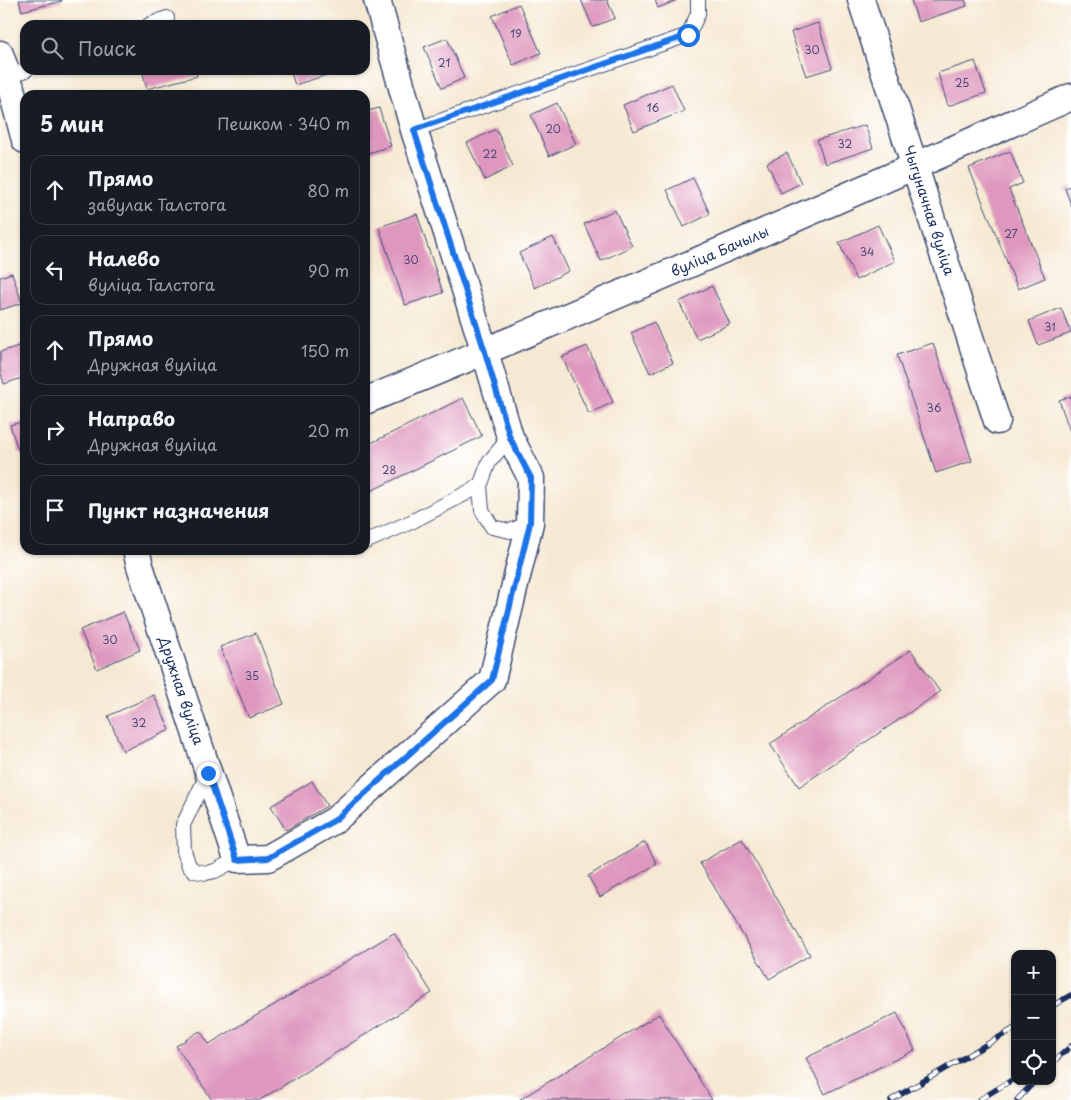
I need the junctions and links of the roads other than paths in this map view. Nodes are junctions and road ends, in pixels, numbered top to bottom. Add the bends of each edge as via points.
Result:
1 (376, 0) edge
2 (698, 0) edge
3 (861, 0) edge
4 (167, 18) dead end
5 (162, 20) edge
6 (11, 67) edge
7 (1071, 97) edge
8 (20, 114) edge
9 (414, 130) junction
10 (914, 166) junction
11 (485, 352) junction
12 (370, 399) edge
13 (997, 421) dead end
14 (510, 438) junction
15 (480, 486) junction
16 (530, 523) junction
17 (370, 540) edge
18 (137, 555) edge
19 (208, 773) junction
20 (237, 860) junction

1 - 9 street
2 - 9 lane via 698,14 688,35
3 - 10 street, Чыгуначная вуліца
4 - 5 lane
6 - 8 street
7 - 10 street, вуліца Бачылы
9 - 11 street
10 - 11 street, вуліца Бачылы
10 - 13 street, Чыгуначная вуліца
11 - 12 street, вуліца Бачылы
11 - 14 street
14 - 15 lane via 489,462
14 - 16 street via 531,478
15 - 16 lane via 482,510 492,527 510,531
15 - 17 lane
16 - 20 street via 492,680 335,820 268,858
18 - 19 street, Дружная вуліца
19 - 20 street, Дружная вуліца
19 - 20 lane via 183,825 184,851 189,866 206,873

